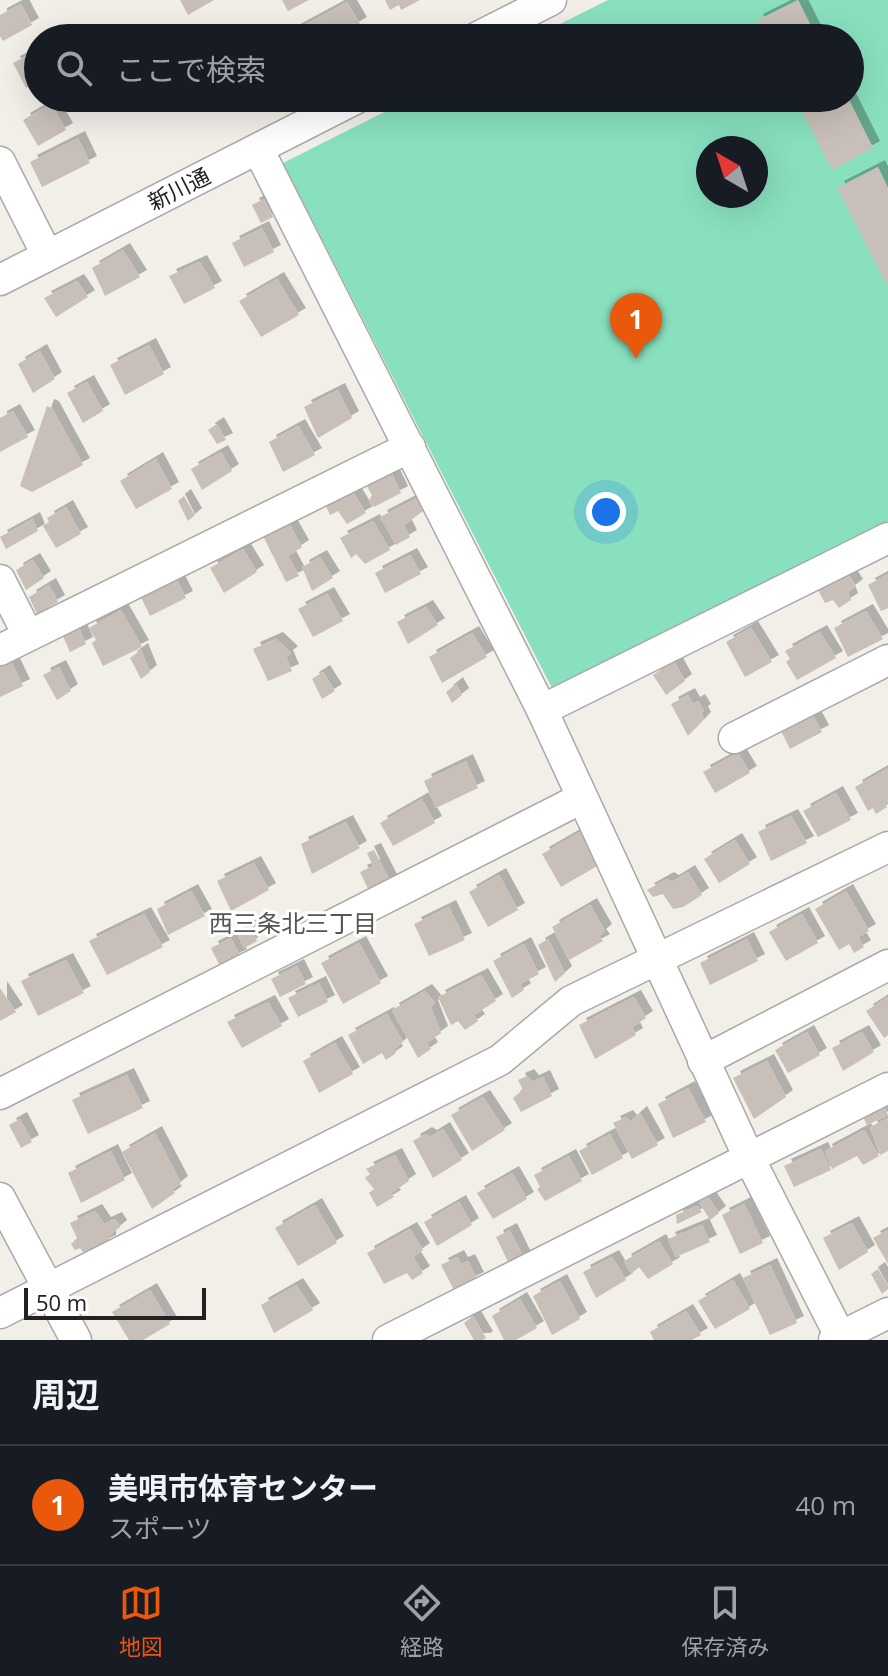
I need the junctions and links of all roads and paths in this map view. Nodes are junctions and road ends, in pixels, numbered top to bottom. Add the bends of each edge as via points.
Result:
1 (551, 0) edge
2 (504, 24) edge
3 (330, 112) edge
4 (258, 149) junction
5 (0, 162) edge
6 (47, 255) junction
7 (0, 280) edge
8 (410, 447) junction
9 (888, 538) edge
10 (0, 580) edge
11 (28, 635) junction
12 (0, 650) edge
13 (888, 660) edge
14 (542, 710) junction
15 (734, 738) dead end
16 (582, 798) junction
17 (888, 847) edge
18 (658, 960) junction
19 (888, 965) edge
20 (703, 1061) junction
21 (888, 1088) edge
22 (0, 1094) edge
23 (750, 1160) junction
24 (0, 1198) edge
25 (51, 1288) junction
26 (0, 1313) edge
27 (888, 1313) edge
28 (839, 1339) edge
29 (76, 1340) edge
30 (388, 1340) edge

1 - 2 street
3 - 4 street, 新川通
4 - 6 street, 新川通
4 - 8 street
5 - 6 street
6 - 7 street, 新川通
8 - 11 street
8 - 14 street
9 - 14 street
10 - 11 street
11 - 12 street
13 - 15 street
14 - 16 street
16 - 18 street
16 - 22 street
17 - 18 street
18 - 20 street
18 - 25 street via 571,1001 500,1060
19 - 20 street
20 - 23 street
21 - 23 street
23 - 28 street
23 - 30 street
24 - 25 street
25 - 26 street
25 - 29 street
27 - 28 street

